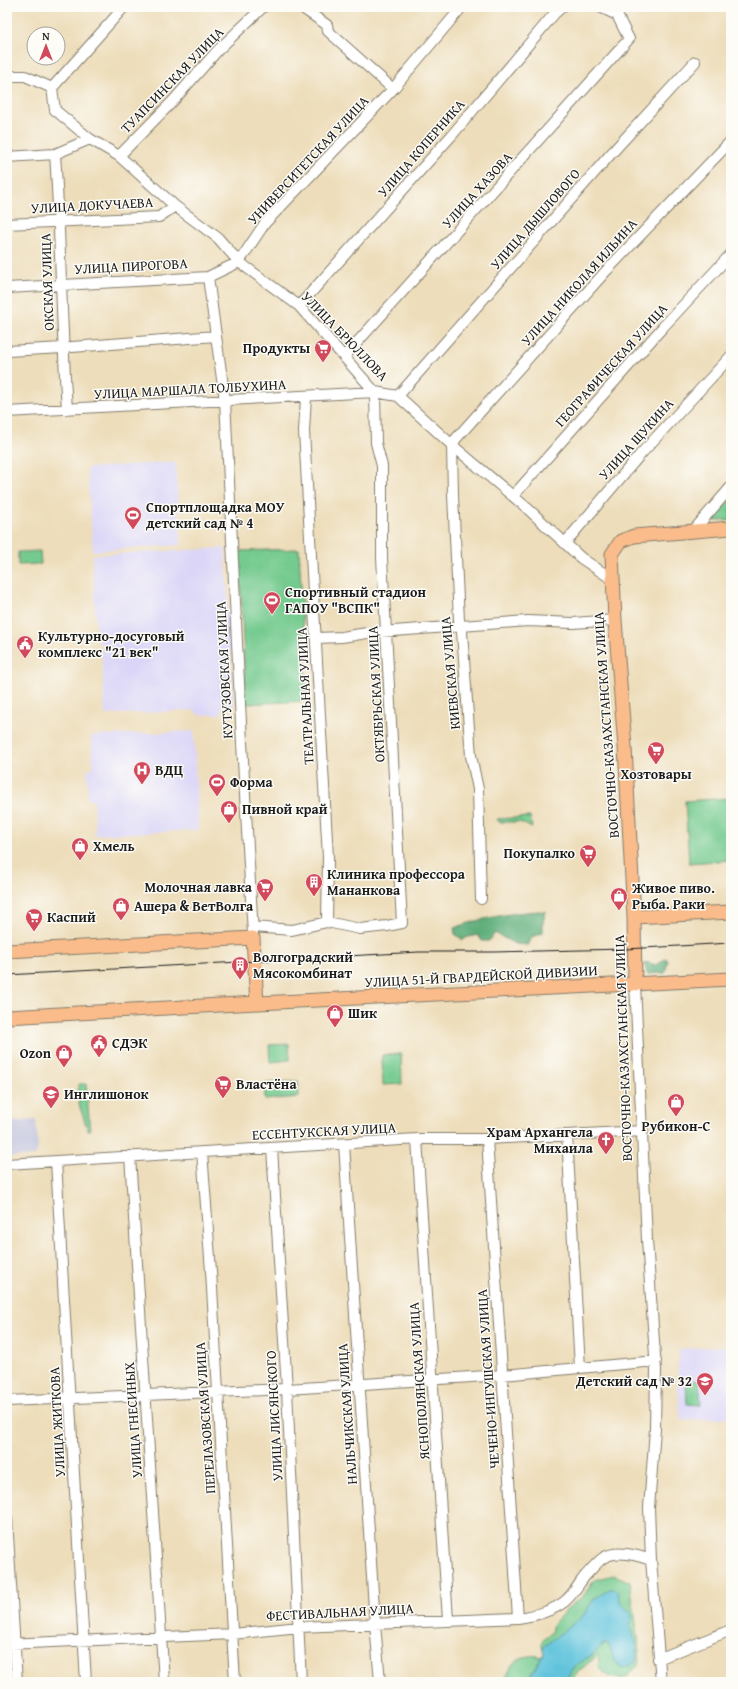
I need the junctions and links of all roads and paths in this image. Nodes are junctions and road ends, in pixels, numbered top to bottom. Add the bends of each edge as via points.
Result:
1 (124, 7) edge
2 (263, 7) edge
3 (301, 7) edge
4 (562, 7) edge
5 (600, 7) edge
6 (461, 8) edge
7 (695, 62) dead end
8 (7, 76) edge
9 (52, 88) junction
10 (393, 89) junction
11 (90, 139) junction
12 (731, 141) edge
13 (55, 154) junction
14 (119, 156) junction
15 (7, 157) edge
16 (174, 206) junction
17 (59, 221) junction
18 (7, 224) edge
19 (731, 254) edge
20 (239, 262) junction
21 (208, 277) junction
22 (62, 284) junction
23 (7, 288) edge
24 (299, 306) junction
25 (216, 336) junction
26 (67, 348) junction
27 (7, 351) edge
28 (731, 356) edge
29 (344, 357) junction
30 (375, 392) junction
31 (398, 396) junction
32 (306, 397) junction
33 (225, 400) junction
34 (67, 409) junction
35 (7, 412) edge
36 (452, 445) junction
37 (731, 487) edge
38 (513, 496) junction
39 (731, 528) edge
40 (693, 531) junction
41 (565, 543) junction
42 (612, 579) junction
43 (615, 620) junction
44 (462, 626) junction
45 (387, 631) junction
46 (317, 638) junction
47 (481, 899) dead end
48 (731, 912) edge
49 (634, 917) junction
50 (328, 922) junction
51 (253, 933) junction
52 (7, 951) edge
53 (731, 979) edge
54 (635, 984) junction
55 (257, 1003) junction
56 (7, 1017) edge
57 (643, 1131) junction
58 (566, 1135) junction
59 (417, 1139) junction
60 (487, 1139) junction
61 (344, 1144) junction
62 (272, 1148) junction
63 (202, 1152) junction
64 (130, 1156) junction
65 (56, 1161) junction
66 (7, 1164) edge
67 (656, 1361) junction
68 (580, 1368) junction
69 (502, 1375) junction
70 (433, 1379) junction
71 (359, 1383) junction
72 (287, 1389) junction
73 (217, 1392) junction
74 (146, 1394) junction
75 (70, 1398) junction
76 (7, 1401) edge
77 (7, 1519) edge
78 (651, 1560) junction
79 (518, 1618) junction
80 (448, 1620) junction
81 (375, 1624) junction
82 (299, 1627) junction
83 (731, 1630) edge
84 (233, 1634) junction
85 (161, 1636) junction
86 (84, 1641) junction
87 (11, 1644) edge
88 (658, 1659) junction
89 (17, 1682) edge
90 (86, 1682) edge
91 (164, 1682) edge
92 (235, 1682) edge
93 (301, 1682) edge
94 (380, 1682) edge
95 (661, 1682) edge

1 - 9 street
2 - 14 street, ТУАПСИНСКАЯ УЛИЦА via 218,50
3 - 10 street via 327,25 328,31
4 - 24 street, УЛИЦА КОПЕРНИКА
5 - 29 street, УЛИЦА ХАЗОВА via 617,15 629,39
6 - 10 street, УНИВЕРСИТЕТСКАЯ УЛИЦА
7 - 31 street, УЛИЦА ДЫШЛОВОГО
8 - 9 street via 25,76
9 - 11 street, УЛИЦА БРЮЛЛОВА via 55,110
10 - 20 street, УНИВЕРСИТЕТСКАЯ УЛИЦА via 265,223
11 - 13 street
11 - 14 street, УЛИЦА БРЮЛЛОВА
12 - 36 street, УЛИЦА НИКОЛАЯ ИЛЬИНА via 606,271
13 - 15 street
13 - 17 street, ОКСКАЯ УЛИЦА
14 - 16 street, УЛИЦА БРЮЛЛОВА
16 - 17 street, УЛИЦА ДОКУЧАЕВА via 159,217
16 - 20 street, УЛИЦА БРЮЛЛОВА via 218,238
17 - 18 street, УЛИЦА ДОКУЧАЕВА
17 - 22 street, ОКСКАЯ УЛИЦА
19 - 38 street, ГЕОГРАФИЧЕСКАЯ УЛИЦА
20 - 21 street
20 - 24 street, УЛИЦА БРЮЛЛОВА
21 - 22 street, УЛИЦА ПИРОГОВА
21 - 25 street
22 - 23 street, УЛИЦА ПИРОГОВА
22 - 26 street, ОКСКАЯ УЛИЦА
24 - 29 street, УЛИЦА БРЮЛЛОВА
25 - 26 street
25 - 33 street, КУТУЗОВСКАЯ УЛИЦА
26 - 27 street
26 - 34 street, ОКСКАЯ УЛИЦА
28 - 41 street, УЛИЦА ЩУКИНА via 639,456
29 - 30 street, УЛИЦА БРЮЛЛОВА
30 - 31 street, УЛИЦА БРЮЛЛОВА
30 - 32 street, УЛИЦА МАРШАЛА ТОЛБУХИНА
30 - 45 street, ОКТЯБРЬСКАЯ УЛИЦА via 376,443 382,466 382,558
31 - 36 street
32 - 33 street, УЛИЦА МАРШАЛА ТОЛБУХИНА
32 - 46 street, ТЕАТРАЛЬНАЯ УЛИЦА via 304,431
33 - 34 street, УЛИЦА МАРШАЛА ТОЛБУХИНА
33 - 51 street, КУТУЗОВСКАЯ УЛИЦА
34 - 35 street, УЛИЦА МАРШАЛА ТОЛБУХИНА
36 - 38 street
36 - 44 street, КИЕВСКАЯ УЛИЦА via 459,620
37 - 40 street
38 - 41 street
39 - 40 main road, ВОСТОЧНО-КАЗАХСТАНСКАЯ УЛИЦА
40 - 42 main road, ВОСТОЧНО-КАЗАХСТАНСКАЯ УЛИЦА via 627,538 612,554
41 - 42 street via 581,558
42 - 43 main road, ВОСТОЧНО-КАЗАХСТАНСКАЯ УЛИЦА
43 - 44 street via 573,623 528,621
43 - 49 main road, ВОСТОЧНО-КАЗАХСТАНСКАЯ УЛИЦА
44 - 45 street
44 - 47 street, КИЕВСКАЯ УЛИЦА via 471,756 478,789
45 - 46 street
45 - 50 street, ОКТЯБРЬСКАЯ УЛИЦА via 402,922 360,929
46 - 50 street, ТЕАТРАЛЬНАЯ УЛИЦА via 328,857
48 - 49 main road
49 - 54 main road, ВОСТОЧНО-КАЗАХСТАНСКАЯ УЛИЦА
50 - 51 street via 292,930
51 - 52 main road
51 - 55 main road
53 - 54 main road, УЛИЦА 51-Й ГВАРДЕЙСКОЙ ДИВИЗИИ
54 - 55 main road, УЛИЦА 51-Й ГВАРДЕЙСКОЙ ДИВИЗИИ
54 - 57 street, ВОСТОЧНО-КАЗАХСТАНСКАЯ УЛИЦА
55 - 56 main road, УЛИЦА 51-Й ГВАРДЕЙСКОЙ ДИВИЗИИ
57 - 58 street, ЕССЕНТУКСКАЯ УЛИЦА
57 - 67 street, ВОСТОЧНО-КАЗАХСТАНСКАЯ УЛИЦА via 647,1240
58 - 60 street, ЕССЕНТУКСКАЯ УЛИЦА
58 - 68 street
59 - 60 street, ЕССЕНТУКСКАЯ УЛИЦА
59 - 61 street, ЕССЕНТУКСКАЯ УЛИЦА
59 - 70 street, ЯСНОПОЛЯНСКАЯ УЛИЦА
60 - 69 street, ЧЕЧЕНО-ИНГУШСКАЯ УЛИЦА
61 - 62 street, ЕССЕНТУКСКАЯ УЛИЦА
61 - 71 street, НАЛЬЧИКСКАЯ УЛИЦА
62 - 63 street, ЕССЕНТУКСКАЯ УЛИЦА
62 - 72 street, УЛИЦА ЛИСЯНСКОГО
63 - 64 street, ЕССЕНТУКСКАЯ УЛИЦА
63 - 73 street, ПЕРЕЛАЗОВСКАЯ УЛИЦА
64 - 65 street, ЕССЕНТУКСКАЯ УЛИЦА
64 - 74 street, УЛИЦА ГНЕСИНЫХ
65 - 66 street, ЕССЕНТУКСКАЯ УЛИЦА
65 - 75 street, УЛИЦА ЖИТКОВА
67 - 68 street
67 - 78 street, ВОСТОЧНО-КАЗАХСТАНСКАЯ УЛИЦА via 655,1429 649,1508
68 - 69 street
69 - 70 street
69 - 79 street, ЧЕЧЕНО-ИНГУШСКАЯ УЛИЦА
70 - 71 street
70 - 80 street, ЯСНОПОЛЯНСКАЯ УЛИЦА
71 - 72 street
71 - 81 street, НАЛЬЧИКСКАЯ УЛИЦА
72 - 73 street
72 - 82 street, УЛИЦА ЛИСЯНСКОГО
73 - 74 street
73 - 84 street, ПЕРЕЛАЗОВСКАЯ УЛИЦА
74 - 75 street
74 - 85 street, УЛИЦА ГНЕСИНЫХ
75 - 76 street
75 - 86 street, УЛИЦА ЖИТКОВА
77 - 87 street
78 - 79 street, ФЕСТИВАЛЬНАЯ УЛИЦА via 634,1554 603,1558 563,1603 534,1616
78 - 88 street, ВОСТОЧНО-КАЗАХСТАНСКАЯ УЛИЦА
79 - 80 street, ФЕСТИВАЛЬНАЯ УЛИЦА
80 - 81 street, ФЕСТИВАЛЬНАЯ УЛИЦА
81 - 82 street, ФЕСТИВАЛЬНАЯ УЛИЦА
81 - 94 street, НАЛЬЧИКСКАЯ УЛИЦА
82 - 84 street, ФЕСТИВАЛЬНАЯ УЛИЦА
82 - 93 street, УЛИЦА ЛИСЯНСКОГО
83 - 88 street
84 - 85 street, ФЕСТИВАЛЬНАЯ УЛИЦА
84 - 92 street, ПЕРЕЛАЗОВСКАЯ УЛИЦА
85 - 86 street, ФЕСТИВАЛЬНАЯ УЛИЦА
85 - 91 street, УЛИЦА ГНЕСИНЫХ
86 - 87 street, ФЕСТИВАЛЬНАЯ УЛИЦА
86 - 90 street, УЛИЦА ЖИТКОВА
87 - 89 street
88 - 95 street, ВОСТОЧНО-КАЗАХСТАНСКАЯ УЛИЦА

